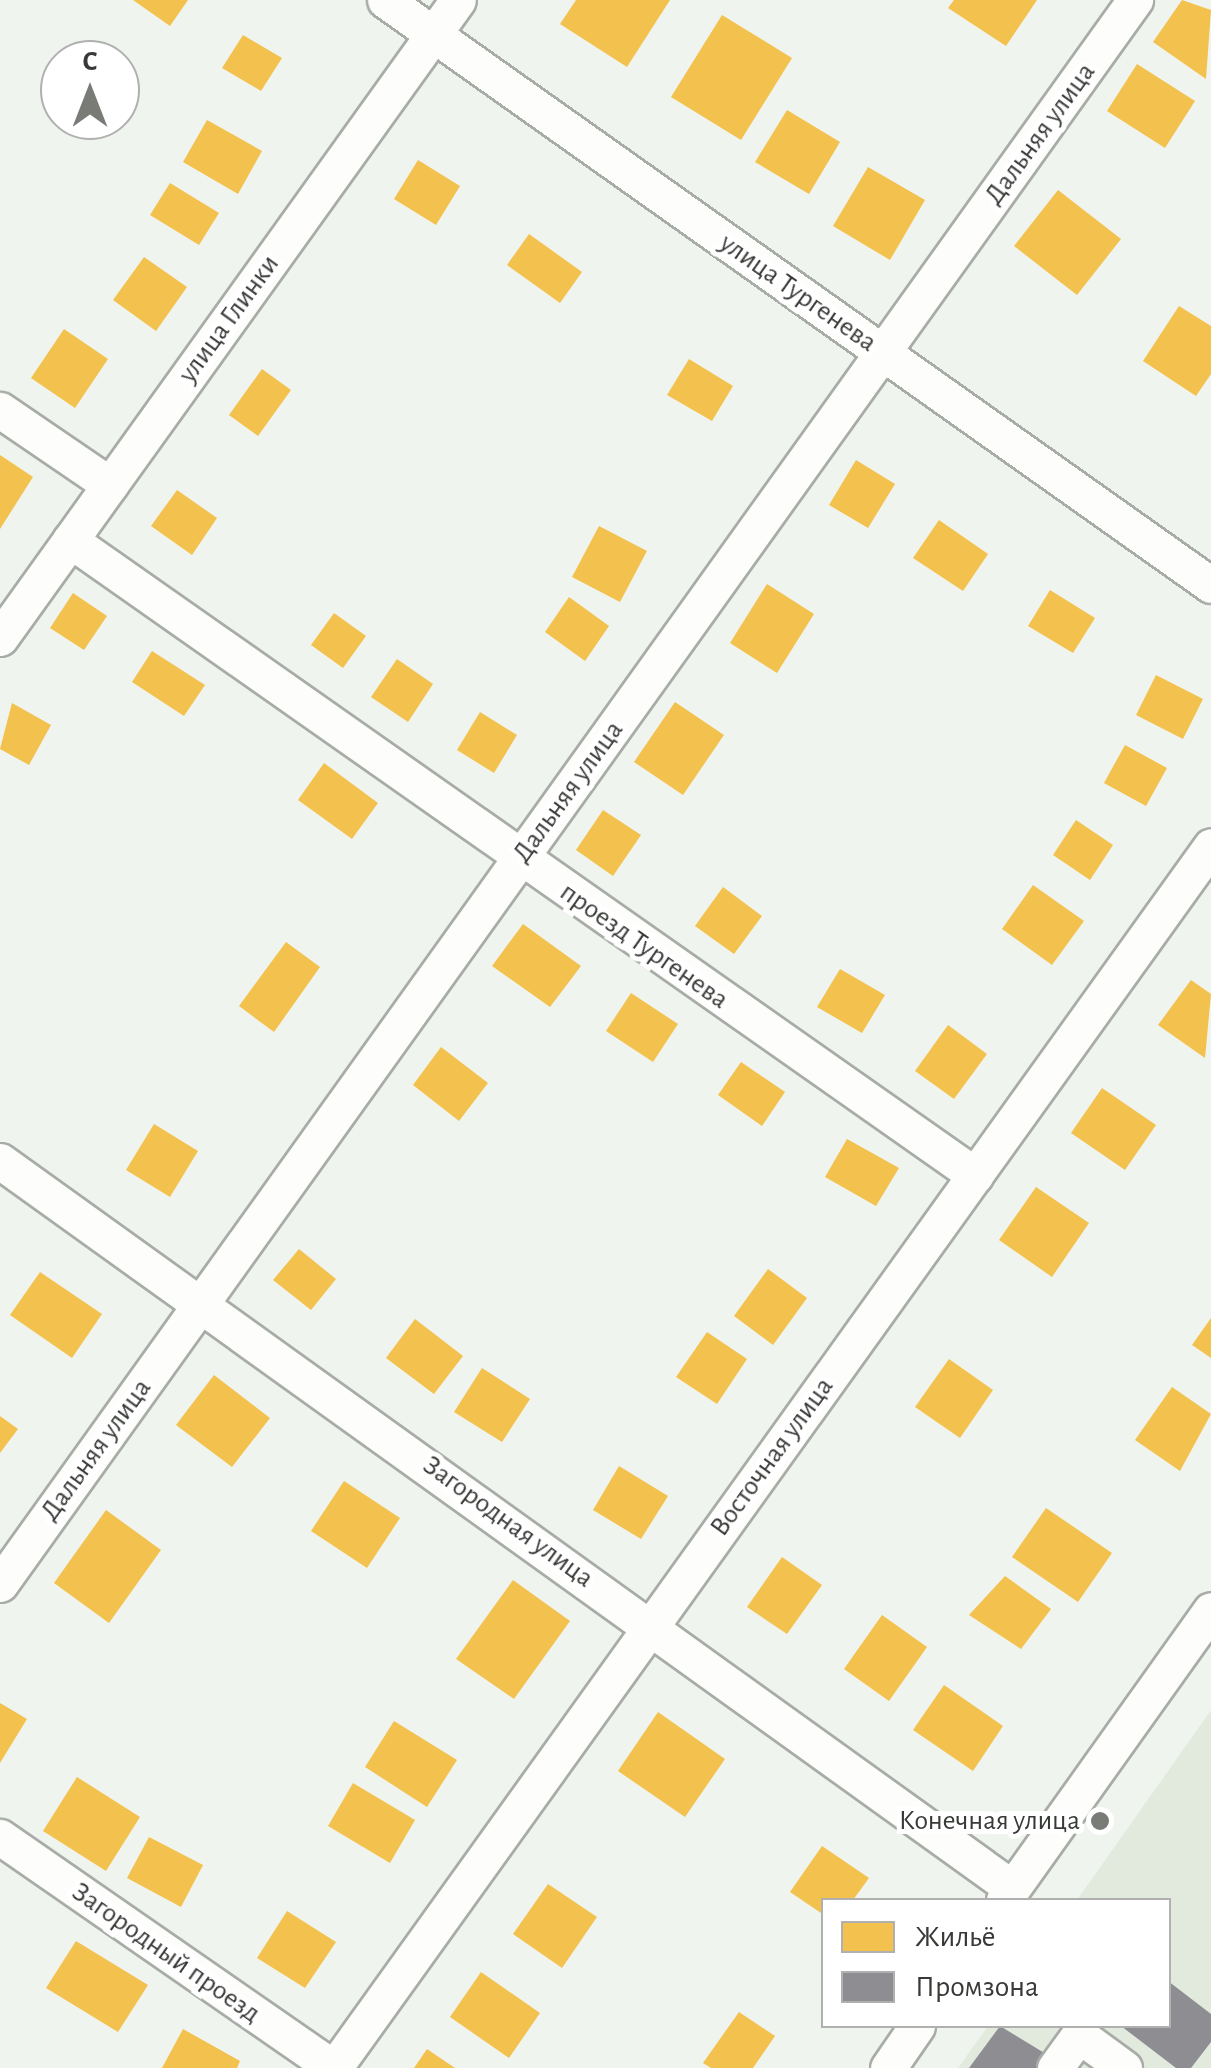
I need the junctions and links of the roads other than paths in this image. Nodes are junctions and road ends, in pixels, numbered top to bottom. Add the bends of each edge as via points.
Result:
1 (385, 0) edge
2 (458, 0) edge
3 (1136, 0) edge
4 (434, 34) junction
5 (883, 352) junction
6 (0, 410) edge
7 (110, 485) junction
8 (70, 540) junction
9 (1211, 585) edge
10 (0, 638) edge
11 (1211, 846) edge
12 (519, 860) junction
13 (0, 1161) edge
14 (974, 1175) junction
15 (202, 1302) junction
16 (0, 1584) edge
17 (1211, 1610) edge
18 (652, 1625) junction
19 (0, 1837) edge
20 (1008, 1894) edge
21 (917, 2028) edge
22 (333, 2068) edge
23 (888, 2068) edge
24 (1055, 2068) edge
25 (1124, 2068) edge

1 - 4 street, улица Тургенева
2 - 4 street, улица Глинки
3 - 5 street, Дальняя улица
4 - 5 street, улица Тургенева
4 - 7 street, улица Глинки
5 - 9 street, улица Тургенева
5 - 12 street, Дальняя улица
6 - 7 street
7 - 8 street, улица Глинки
8 - 10 street, улица Глинки
8 - 12 street, проезд Тургенева
11 - 14 street, Восточная улица
12 - 14 street, проезд Тургенева
12 - 15 street, Дальняя улица
13 - 15 street, Загородная улица
14 - 18 street, Восточная улица
15 - 16 street, Дальняя улица
15 - 18 street, Загородная улица
17 - 20 street
18 - 20 street, Загородная улица
18 - 22 street, Восточная улица
19 - 22 street, Загородный проезд
21 - 23 street
24 - 25 street via 1078,2035

